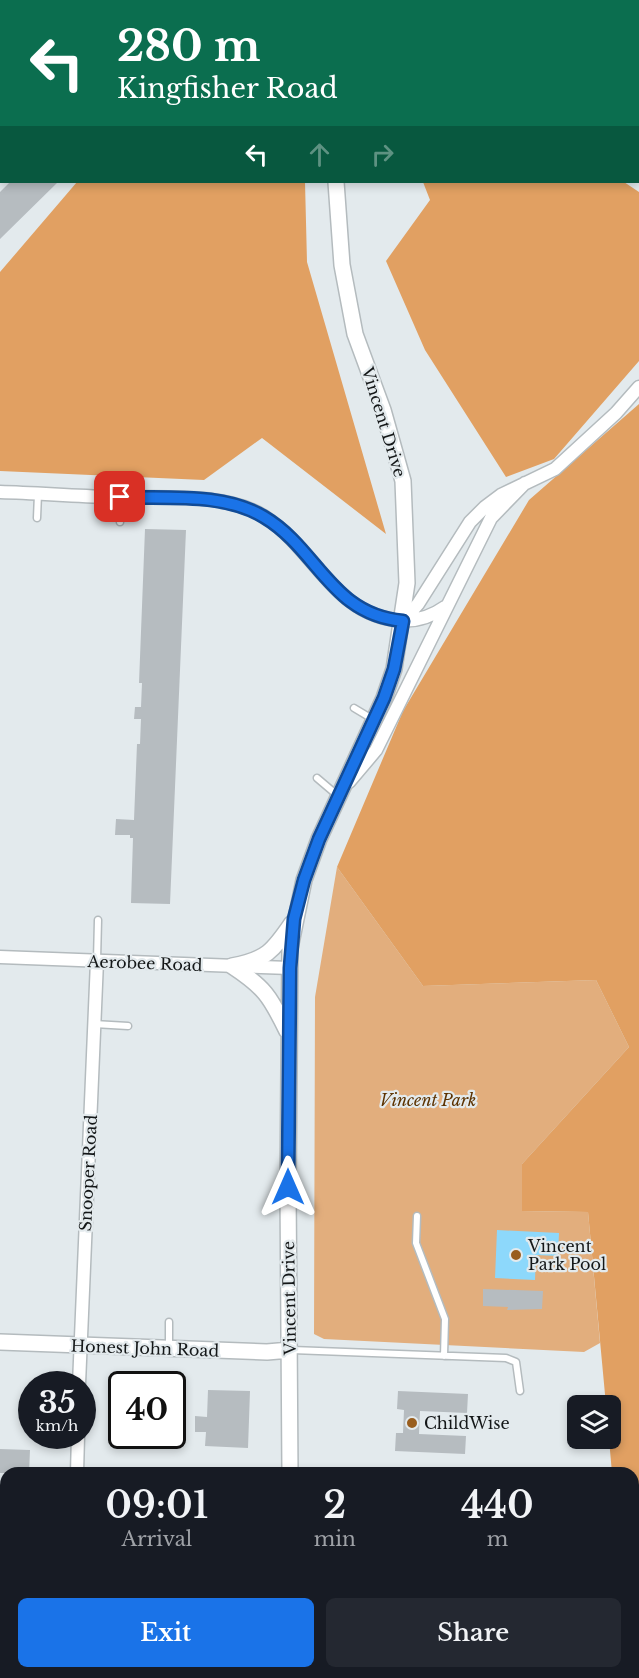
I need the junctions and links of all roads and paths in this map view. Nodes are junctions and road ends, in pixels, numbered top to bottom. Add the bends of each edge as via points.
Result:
1 (336, 183) edge
2 (639, 387) edge
3 (525, 483) junction
4 (0, 492) edge
5 (38, 494) junction
6 (120, 497) junction
7 (37, 518) dead end
8 (120, 522) dead end
9 (446, 608) junction
10 (403, 621) junction
11 (354, 708) dead end
12 (374, 720) junction
13 (316, 778) dead end
14 (338, 795) junction
15 (294, 919) junction
16 (98, 920) dead end
17 (0, 957) edge
18 (97, 961) junction
19 (232, 966) junction
20 (290, 968) junction
21 (94, 1024) junction
22 (128, 1026) dead end
23 (288, 1034) junction
24 (417, 1216) dead end
25 (170, 1322) dead end
26 (0, 1341) edge
27 (80, 1346) junction
28 (169, 1349) junction
29 (290, 1350) junction
30 (444, 1356) junction
31 (79, 1371) edge
32 (520, 1391) dead end
33 (78, 1449) edge
34 (77, 1467) edge
35 (290, 1467) edge

1 - 10 street, Vincent Drive via 342,265 355,334 383,410 403,481 408,555
2 - 3 street via 555,468
3 - 9 street via 490,518
3 - 10 street via 501,495 470,522
4 - 5 street
5 - 6 street
5 - 7 lane
6 - 8 lane
6 - 10 street via 239,505 265,517 284,532 349,602 382,619
9 - 10 street via 422,619
9 - 14 street via 376,750
10 - 12 street, Vincent Drive via 394,669
11 - 12 lane
12 - 14 street, Vincent Drive
13 - 14 lane
14 - 15 street, Vincent Drive via 304,880
15 - 19 street via 274,950 251,963
15 - 20 street, Vincent Drive
16 - 18 lane
17 - 18 street, Aerobee Road
18 - 19 street, Aerobee Road
18 - 21 street, Snooper Road
19 - 20 street, Aerobee Road
19 - 23 street via 269,996
20 - 23 street, Vincent Drive
21 - 22 lane
21 - 27 street, Snooper Road
23 - 29 street, Vincent Drive
24 - 30 lane via 416,1244 445,1319
25 - 28 lane
26 - 27 street, Honest John Road
27 - 28 street, Honest John Road
27 - 31 street, Snooper Road
28 - 29 street, Honest John Road
29 - 30 lane
29 - 35 street, Vincent Drive
30 - 32 lane via 506,1358 516,1362
33 - 34 street

